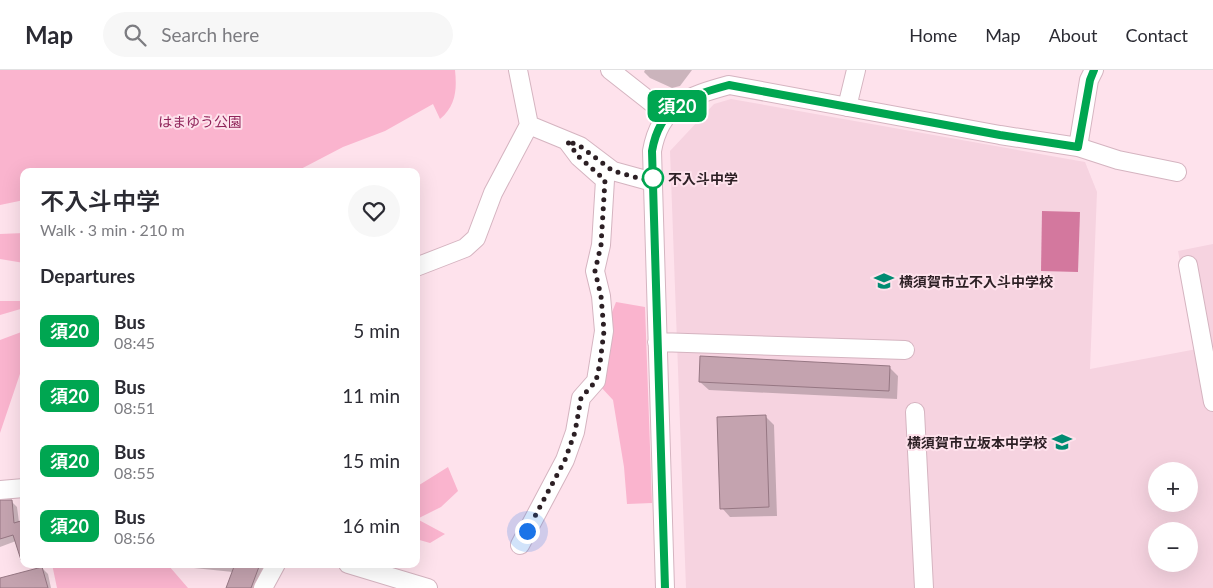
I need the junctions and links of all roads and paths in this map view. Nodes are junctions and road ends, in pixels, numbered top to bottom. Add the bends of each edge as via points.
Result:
1 (518, 70) edge
2 (610, 70) edge
3 (856, 70) edge
4 (1087, 73) edge
5 (847, 107) junction
6 (666, 114) junction
7 (529, 125) junction
8 (567, 141) junction
9 (1078, 147) junction
10 (1177, 172) dead end
11 (653, 182) junction
12 (420, 265) edge
13 (1188, 265) dead end
14 (657, 342) junction
15 (905, 350) dead end
16 (1213, 402) edge
17 (915, 412) dead end
18 (20, 488) edge
19 (0, 490) edge
20 (520, 545) dead end
21 (274, 568) edge
22 (361, 568) edge
23 (262, 588) edge
24 (428, 588) edge
25 (665, 588) edge
26 (924, 588) edge

1 - 7 street
2 - 6 street
3 - 5 street
4 - 9 street
5 - 6 street via 729,85 686,99
5 - 9 street
6 - 11 street via 655,135
7 - 8 street
7 - 12 street via 493,193 476,238 465,248
8 - 11 street via 580,146 613,171
8 - 20 street via 579,157 605,180 601,245 595,271 604,331 596,381 581,398 575,432 565,460
9 - 10 street via 1118,160
11 - 14 street
13 - 16 street
14 - 15 street
14 - 25 street
17 - 26 street
18 - 19 street
21 - 23 street
22 - 24 street

